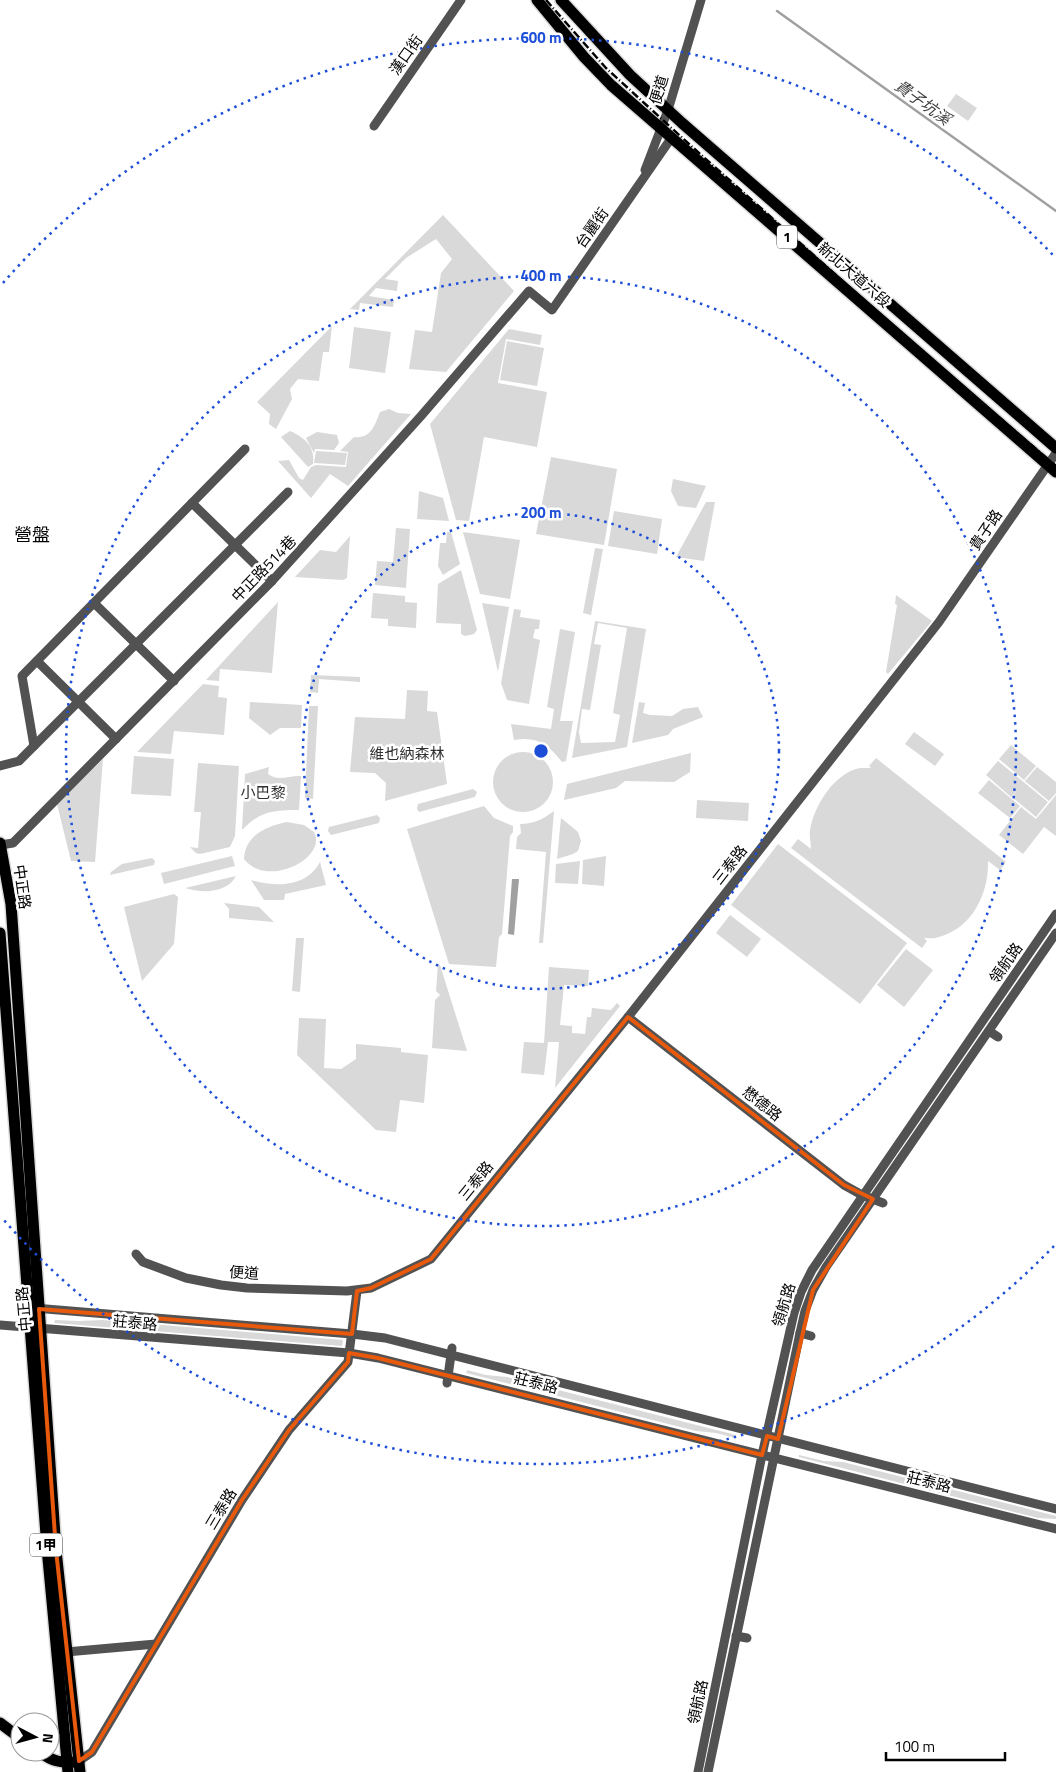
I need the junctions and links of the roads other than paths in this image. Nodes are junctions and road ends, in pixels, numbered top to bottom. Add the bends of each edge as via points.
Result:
1 (462, 0) edge
2 (537, 0) edge
3 (561, 0) edge
4 (701, 0) edge
5 (668, 110) junction
6 (374, 126) dead end
7 (661, 128) junction
8 (672, 137) junction
9 (638, 186) junction
10 (529, 291) joint
11 (1056, 448) edge
12 (245, 449) dead end
13 (1056, 453) edge
14 (1052, 468) edge
15 (288, 492) dead end
16 (192, 503) junction
17 (235, 545) junction
18 (272, 581) junction
19 (94, 603) junction
20 (938, 622) joint
21 (136, 644) junction
22 (36, 661) junction
23 (174, 681) junction
24 (78, 702) junction
25 (116, 739) junction
26 (34, 746) junction
27 (0, 766) edge
28 (0, 845) edge
29 (1056, 914) edge
30 (6, 919) edge
31 (0, 933) edge
32 (1056, 933) edge
33 (628, 1017) junction
34 (989, 1031) junction
35 (998, 1037) dead end
36 (862, 1196) junction
37 (873, 1199) junction
38 (883, 1202) dead end
39 (136, 1254) dead end
40 (357, 1291) junction
41 (33, 1308) junction
42 (0, 1325) edge
43 (35, 1328) junction
44 (800, 1333) junction
45 (352, 1334) junction
46 (811, 1336) dead end
47 (452, 1352) junction
48 (349, 1354) junction
49 (448, 1379) junction
50 (767, 1436) junction
51 (778, 1439) junction
52 (762, 1455) junction
53 (774, 1458) junction
54 (1056, 1509) edge
55 (1056, 1528) edge
56 (715, 1633) dead end
57 (726, 1635) junction
58 (736, 1636) junction
59 (747, 1638) dead end
60 (156, 1644) junction
61 (66, 1652) junction
62 (57, 1762) edge
63 (74, 1767) edge
64 (698, 1772) edge
65 (708, 1772) edge

1 - 6 street, 漢口街
2 - 7 main road, 新北大道六段 / 1 via 598,72
3 - 5 main road, 新北大道六段 / 1
4 - 5 street, 便道
5 - 7 street, 便道
5 - 11 main road, 新北大道六段 / 1
7 - 8 main road, 新北大道六段 / 1
7 - 9 street, 便道
8 - 9 street, 台麗街
8 - 14 main road, 新北大道六段 / 1
9 - 10 street, 台麗街 via 552,310
10 - 18 street, 中正路514巷
12 - 16 street
13 - 14 street, 貴子路
14 - 20 street, 貴子路
15 - 17 street
16 - 17 street
16 - 19 street
17 - 18 street
17 - 21 street
18 - 23 street, 中正路514巷
19 - 21 street
19 - 22 street
20 - 33 street, 三泰路
21 - 23 street
21 - 24 street
22 - 24 street
22 - 26 street via 22,676
23 - 25 street, 中正路514巷
24 - 25 street
24 - 26 street
25 - 28 street, 中正路514巷 via 13,842
26 - 27 street via 19,761
28 - 30 main road, 中正路 / 1甲 via 11,904
29 - 36 street, 領航路
30 - 41 main road, 中正路 / 1甲
31 - 41 main road, 中正路 / 1甲
32 - 34 street, 領航路
33 - 36 street, 懋德路
33 - 40 street, 三泰路 via 431,1259 371,1288
34 - 35 street
34 - 37 street, 領航路
36 - 37 street, 懋德路
36 - 50 street, 領航路 via 812,1270 801,1292
37 - 38 street, 懋德路
37 - 44 street, 領航路 via 815,1286
39 - 40 street, 便道 via 144,1262 220,1285
40 - 45 street, 三泰路
41 - 43 main road, 中正路 / 1甲
41 - 45 street, 莊泰路
42 - 43 street, 莊泰路
43 - 48 street, 莊泰路
43 - 61 main road, 中正路 / 1甲
43 - 63 main road, 中正路 / 1甲 via 46,1548
44 - 46 street
44 - 51 street, 領航路
45 - 47 street, 莊泰路
45 - 48 street, 三泰路
47 - 49 street
47 - 50 street, 莊泰路
48 - 49 street, 莊泰路 via 384,1360
48 - 60 street, 三泰路 via 348,1362 289,1430 242,1500
49 - 52 street, 莊泰路
50 - 51 street, 莊泰路
50 - 52 street, 領航路
51 - 53 street, 領航路
51 - 54 street, 莊泰路
52 - 53 street, 莊泰路
52 - 57 street, 領航路
53 - 55 street, 莊泰路
53 - 58 street, 領航路
56 - 57 street
57 - 64 street, 領航路
58 - 59 street
58 - 65 street, 領航路
60 - 61 street
60 - 63 street, 三泰路 via 92,1752
61 - 63 main road, 中正路 / 1甲
62 - 63 main road

